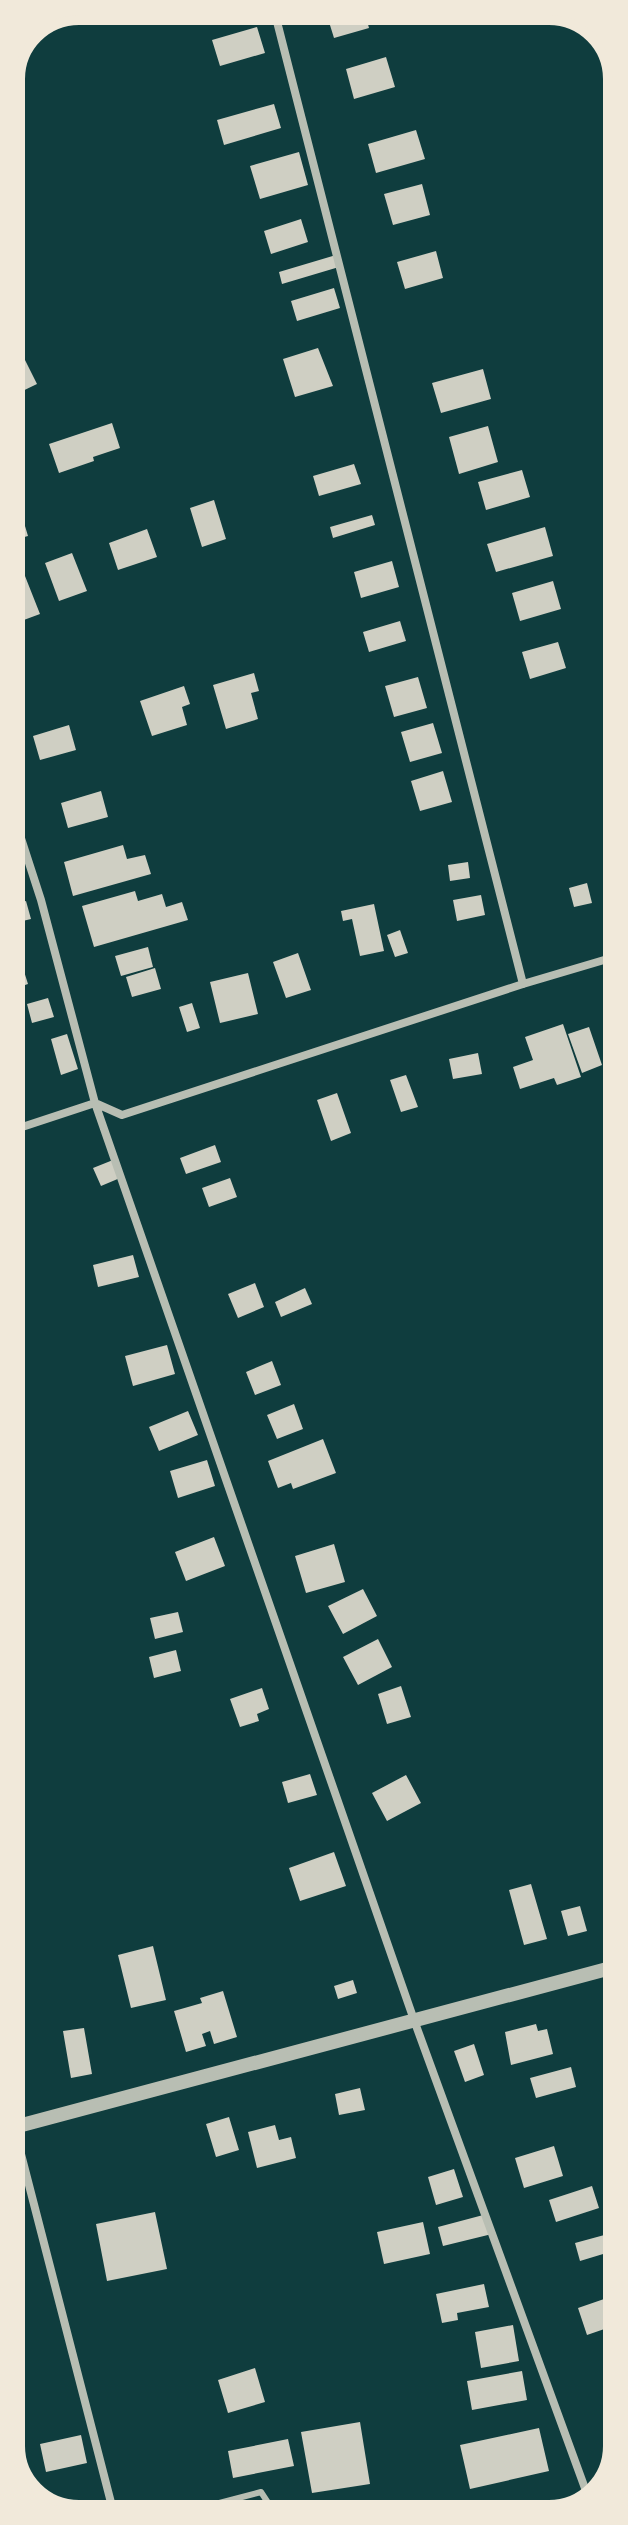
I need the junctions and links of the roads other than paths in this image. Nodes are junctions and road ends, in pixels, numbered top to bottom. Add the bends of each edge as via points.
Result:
1 (277, 20) edge
2 (20, 835) edge
3 (608, 959) edge
4 (523, 984) junction
5 (95, 1103) junction
6 (20, 1128) edge
7 (608, 1969) edge
8 (414, 2020) junction
9 (20, 2126) edge
10 (20, 2162) edge
11 (586, 2491) edge
12 (112, 2505) edge
13 (212, 2505) edge
14 (270, 2505) edge

1 - 4 street
2 - 5 street
3 - 4 street
4 - 5 street via 122,1115
5 - 6 street
5 - 8 street
7 - 8 street
8 - 9 street
8 - 11 street
10 - 12 street
13 - 14 lane via 261,2492

